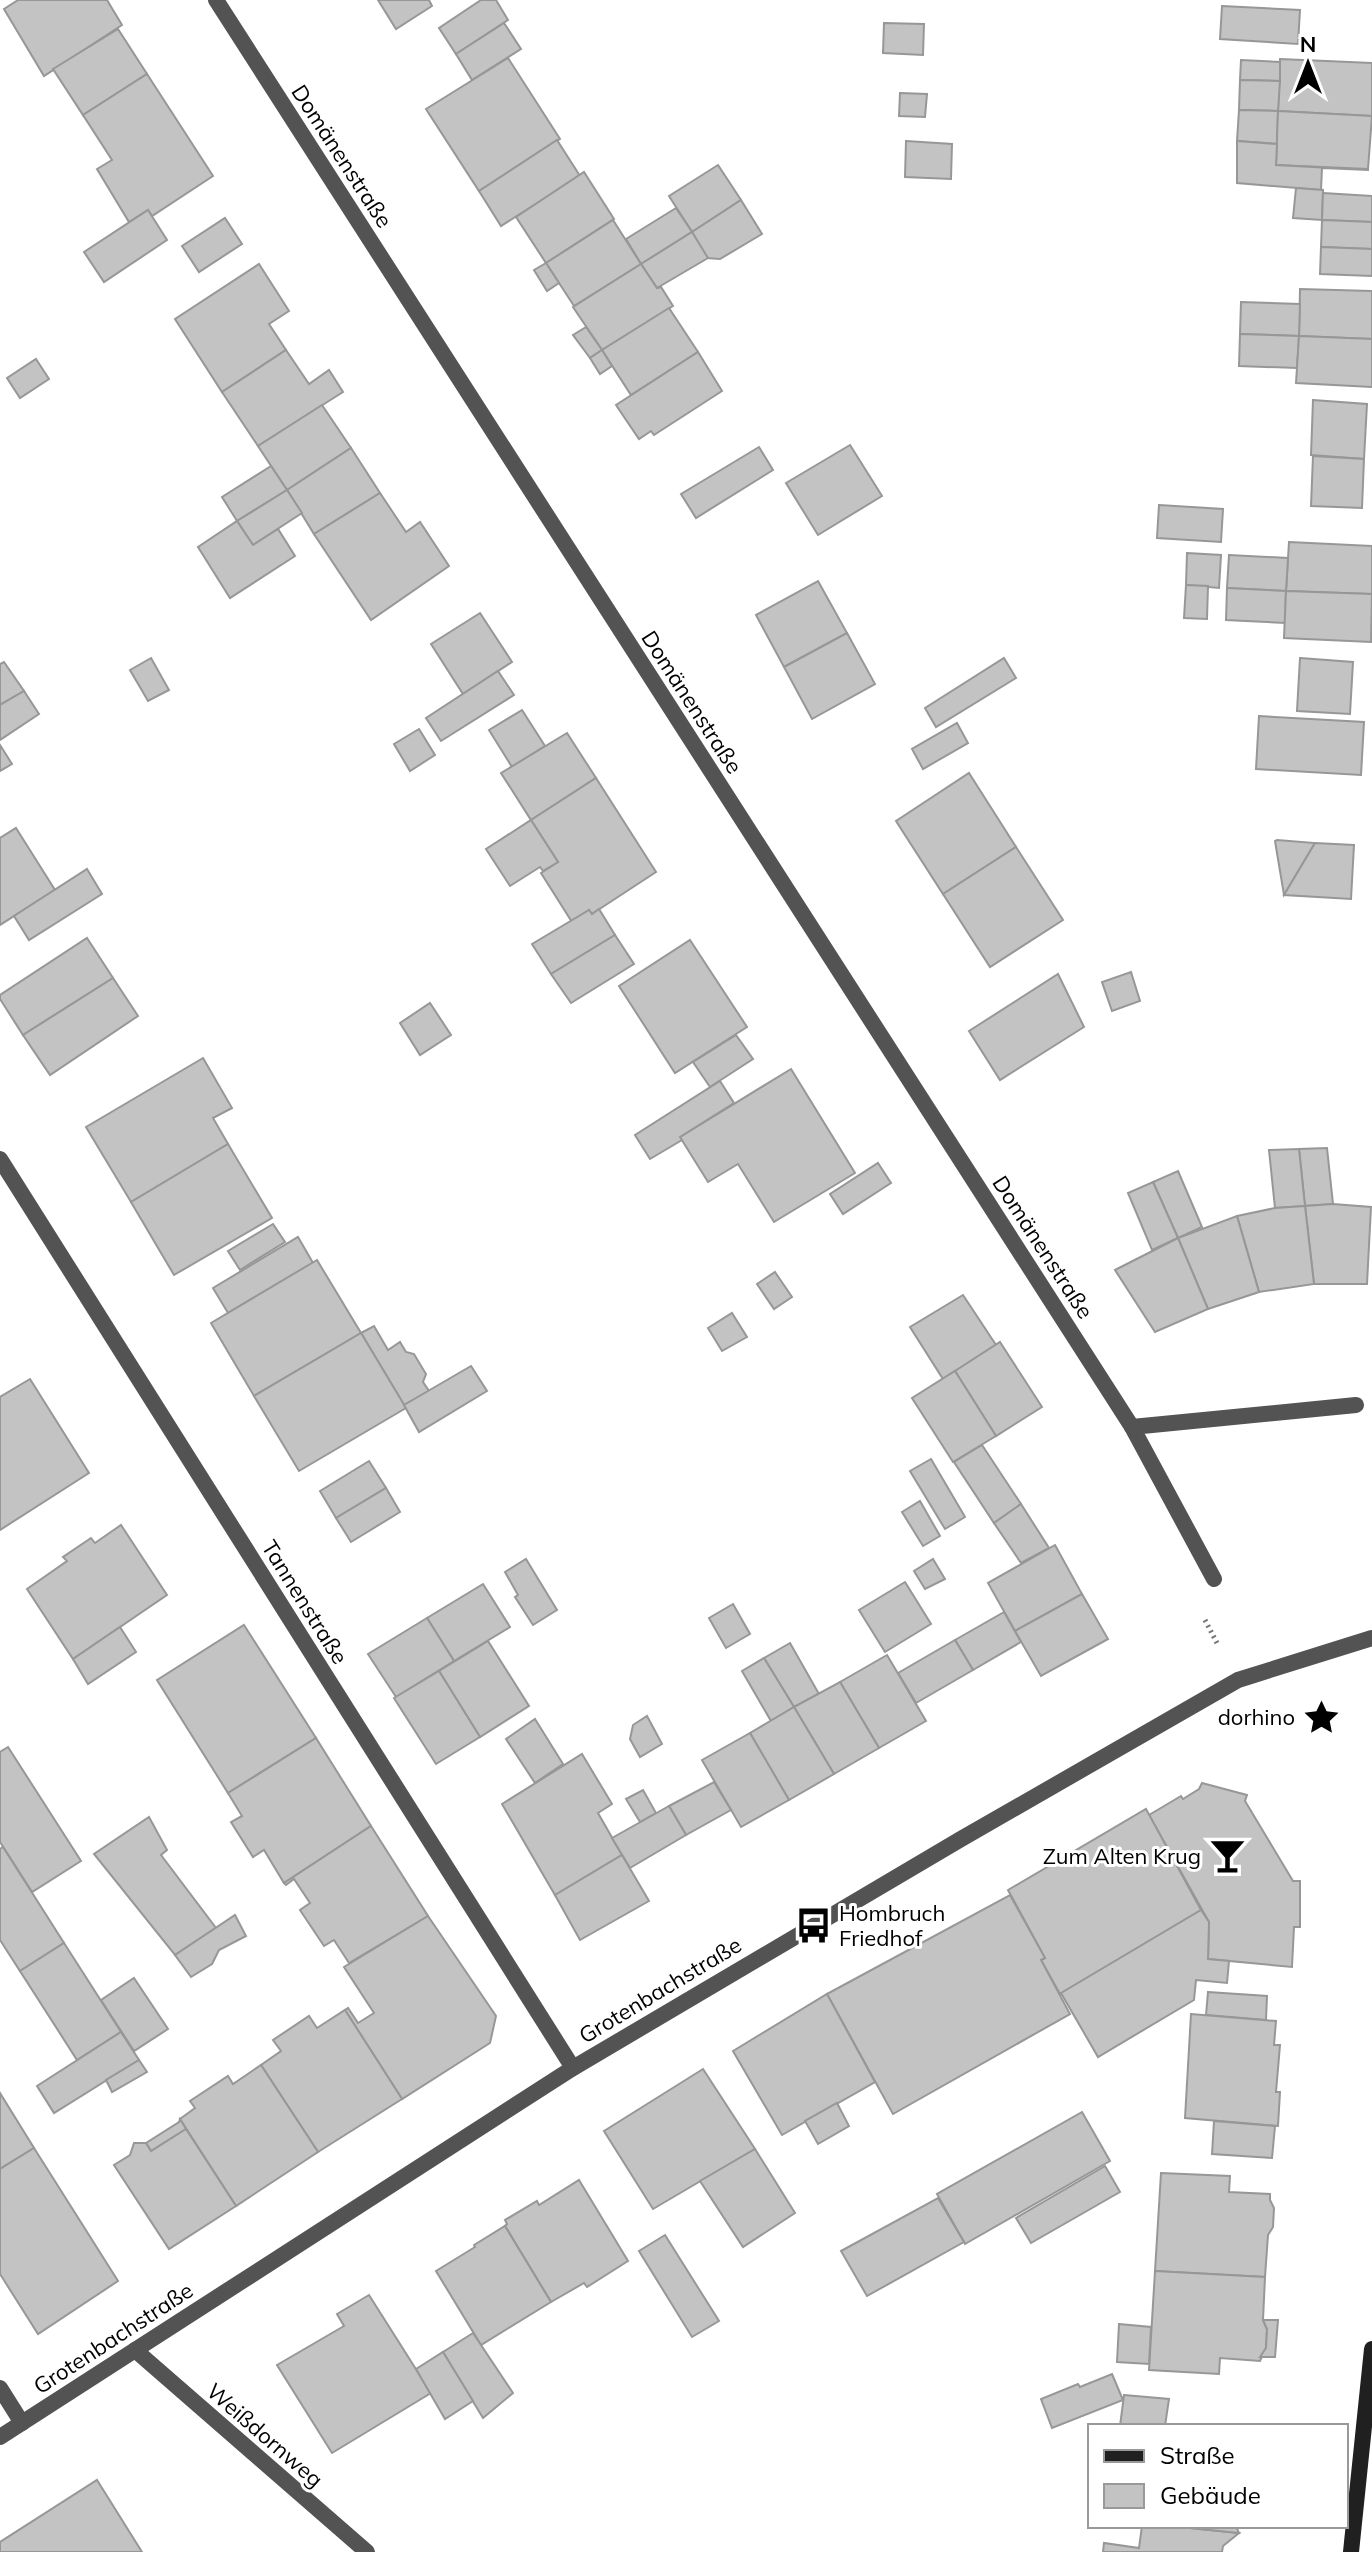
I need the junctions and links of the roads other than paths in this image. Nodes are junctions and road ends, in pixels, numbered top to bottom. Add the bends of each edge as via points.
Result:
1 (216, 0) edge
2 (0, 1159) edge
3 (1356, 1405) dead end
4 (1132, 1427) junction
5 (1214, 1579) dead end
6 (1372, 1638) edge
7 (573, 2068) junction
8 (1372, 2349) edge
9 (135, 2350) junction
10 (0, 2388) edge
11 (22, 2423) junction
12 (0, 2437) edge
13 (367, 2552) edge
14 (1351, 2552) edge

1 - 4 street, Domänenstraße
2 - 7 street, Tannenstraße
3 - 4 street
4 - 5 street, Domänenstraße
6 - 7 street, Grotenbachstraße via 1238,1680
7 - 9 street, Grotenbachstraße
8 - 14 street
9 - 11 street, Grotenbachstraße
9 - 13 street, Weißdornweg
10 - 11 street
11 - 12 street, Grotenbachstraße

